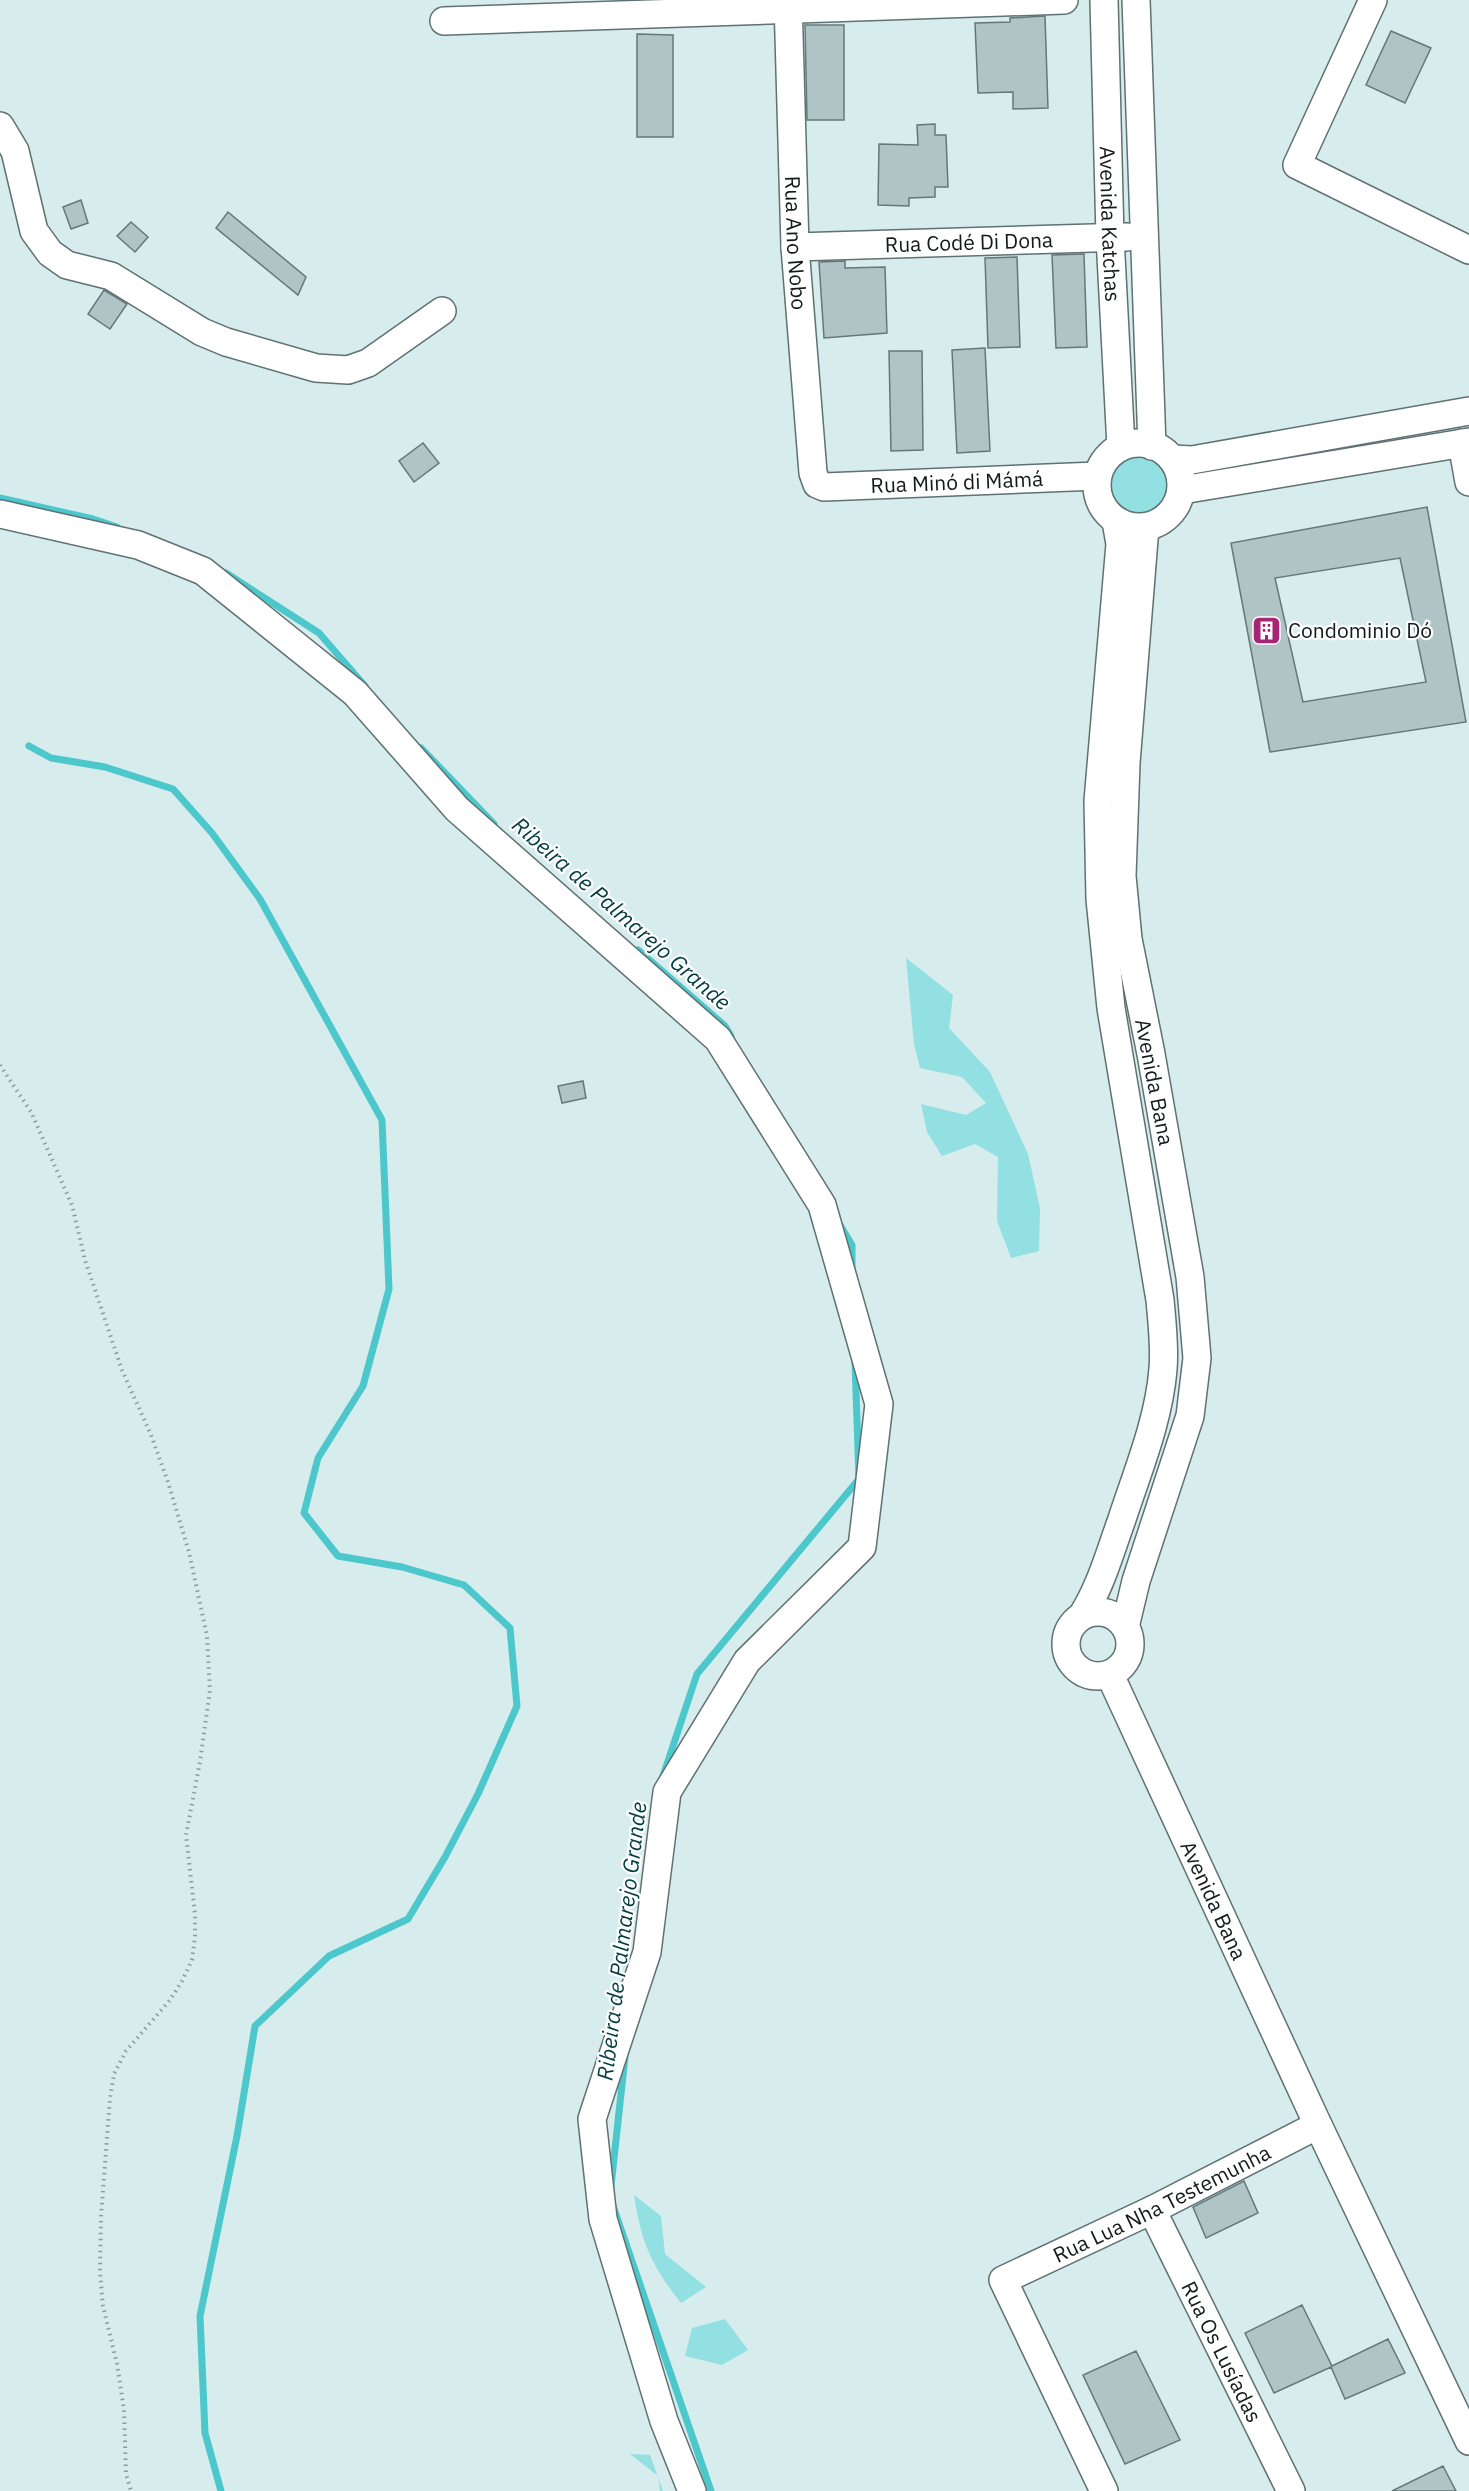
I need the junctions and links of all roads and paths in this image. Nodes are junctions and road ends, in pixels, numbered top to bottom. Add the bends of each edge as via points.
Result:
1 (1064, 0) edge
2 (1104, 0) edge
3 (1136, 0) edge
4 (1373, 0) edge
5 (788, 5) edge
6 (444, 21) dead end
7 (0, 126) edge
8 (1110, 237) junction
9 (1144, 237) junction
10 (795, 247) junction
11 (1469, 250) edge
12 (442, 311) dead end
13 (1469, 411) edge
14 (1466, 443) edge
15 (1121, 447) junction
16 (1162, 452) junction
17 (1097, 476) junction
18 (1469, 482) edge
19 (817, 484) joint
20 (1182, 490) junction
21 (0, 514) edge
22 (1116, 521) junction
23 (1145, 527) junction
24 (0, 1065) edge
25 (1082, 1616) junction
26 (1125, 1627) junction
27 (1110, 1675) junction
28 (1318, 2125) junction
29 (1152, 2210) junction
30 (1469, 2441) edge
31 (131, 2491) edge
32 (692, 2491) edge
33 (1104, 2491) edge
34 (1291, 2491) edge

1 - 5 street
2 - 8 street, Avenida Katchas
3 - 9 street, Avenida Katchas
4 - 11 street via 1297,165
5 - 6 street
5 - 10 street, Rua Ano Nobo
7 - 12 street via 15,151 34,231 50,253 67,265 111,276 202,332 316,368 348,370 368,363
8 - 9 street, Rua Codé Di Dona
8 - 10 street, Rua Codé Di Dona
8 - 15 street, Avenida Katchas
9 - 16 street, Avenida Katchas
10 - 19 street, Rua Ano Nobo
13 - 16 street via 1192,460
14 - 18 street
14 - 20 street
15 - 16 street via 1131,444
15 - 17 street via 1104,461
16 - 20 street via 1178,470
17 - 19 street, Rua Minó di Mámá via 824,487
17 - 22 street via 1101,505
20 - 23 street via 1172,512
21 - 32 street via 138,545 202,571 355,693 457,809 718,1039 822,1205 879,1404 862,1547 747,1661 667,1792 647,1952 592,2119 603,2219 664,2421
22 - 23 street via 1130,527
22 - 25 street, Avenida Bana via 1120,544 1098,801 1100,899 1112,1008 1160,1300 1163,1368 1154,1418 1135,1479 1096,1594
23 - 26 street, Avenida Bana via 1126,763 1122,876 1128,939 1190,1277 1197,1358 1187,1425
24 - 31 path via 31,1112 72,1205 85,1260 118,1359 168,1482 189,1552 207,1636 210,1690 186,1835 195,1914 192,1960 170,2000 126,2050 114,2074 110,2098 100,2272 124,2410 126,2474
25 - 26 street via 1106,1613
25 - 27 street via 1065,1639 1068,1658 1090,1676
26 - 27 street via 1130,1649 1126,1660
27 - 28 street, Avenida Bana
28 - 29 street, Rua Lua Nha Testemunha
28 - 30 street, Avenida Bana
29 - 33 street, Rua Lua Nha Testemunha via 1003,2280
29 - 34 street, Rua Os Lusíadas

